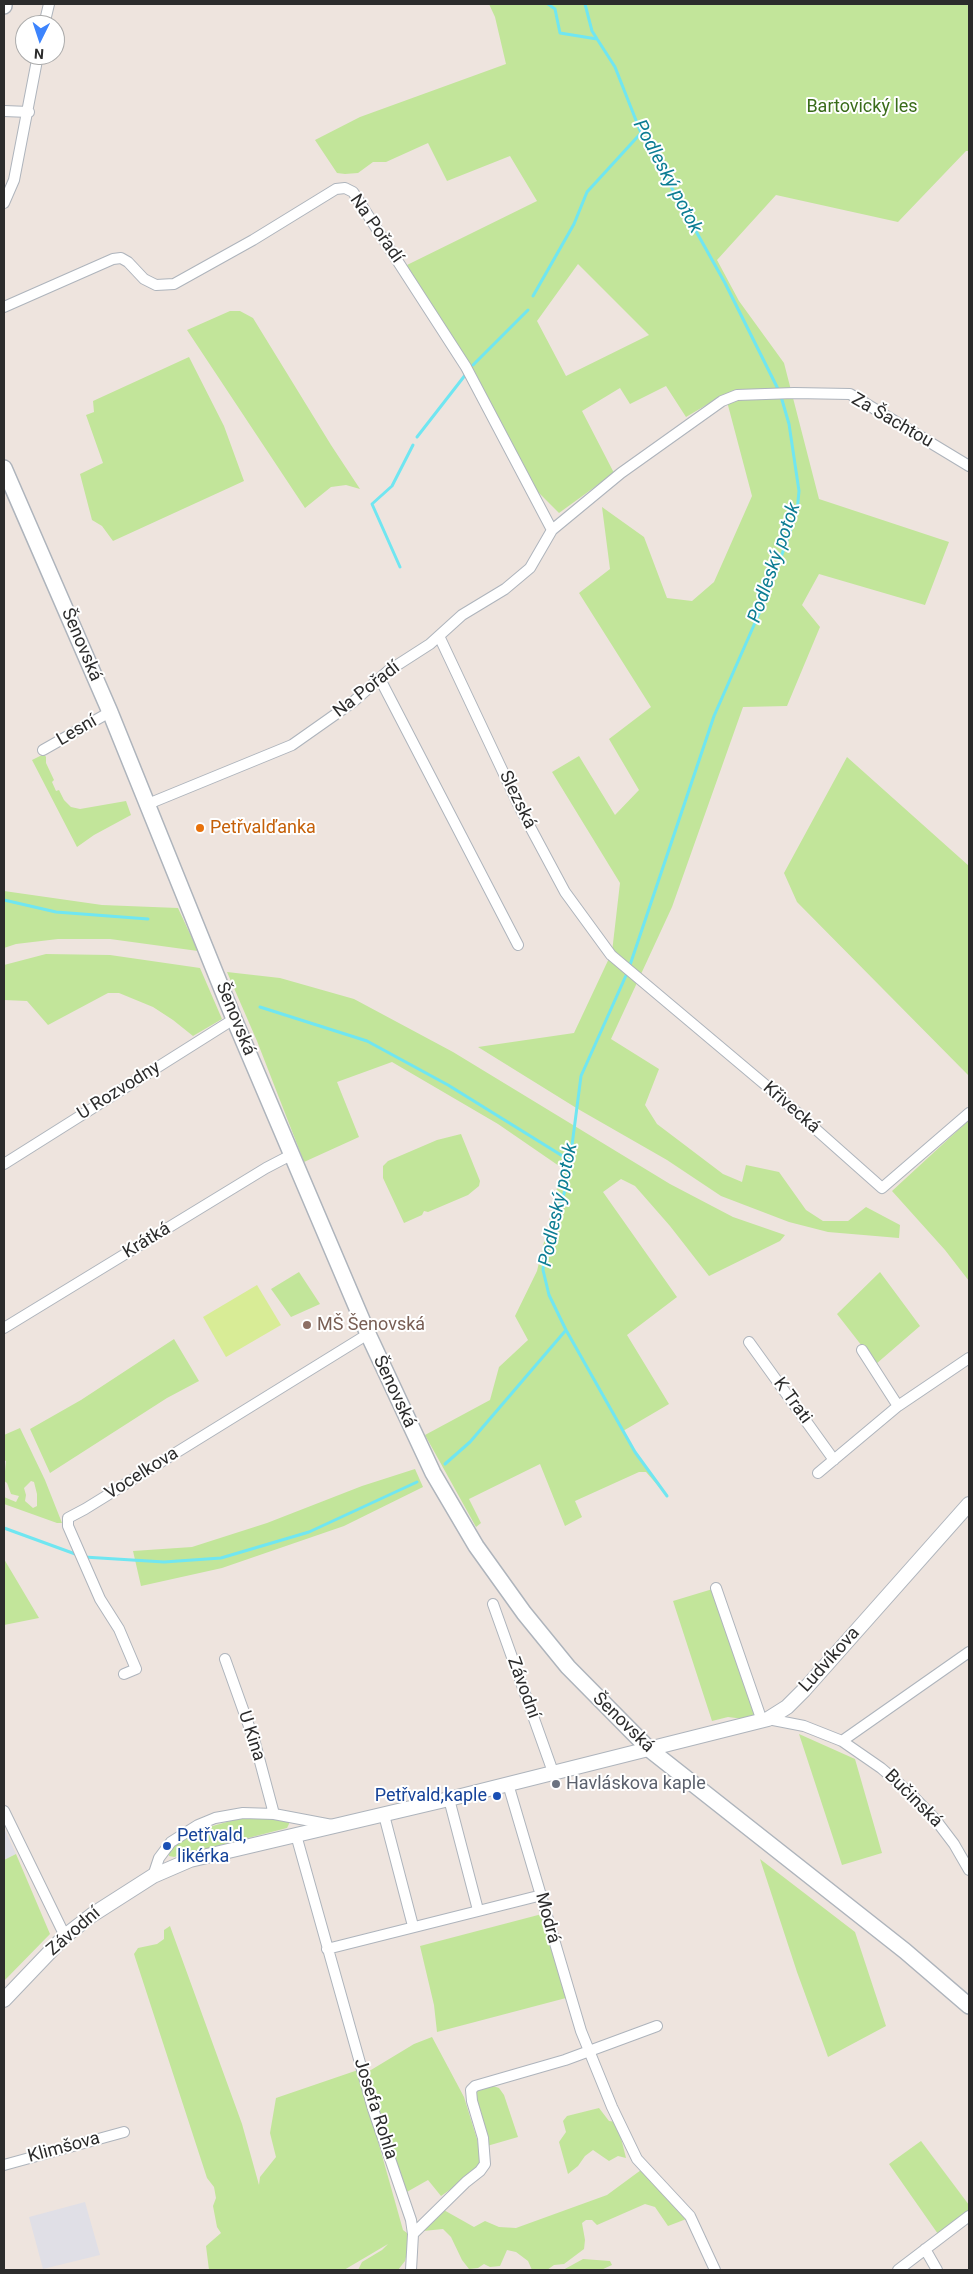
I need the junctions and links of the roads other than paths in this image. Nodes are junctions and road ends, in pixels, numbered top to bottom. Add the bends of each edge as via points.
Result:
1 (36, 65) edge
2 (4, 111) edge
3 (28, 112) junction
4 (4, 203) edge
5 (4, 307) edge
6 (722, 401) joint
7 (969, 466) edge
8 (4, 468) edge
9 (552, 530) junction
10 (439, 636) junction
11 (380, 678) junction
12 (110, 712) junction
13 (43, 750) dead end
14 (148, 804) junction
15 (518, 945) dead end
16 (611, 955) joint
17 (234, 1019) junction
18 (969, 1114) edge
19 (291, 1155) junction
20 (4, 1164) edge
21 (4, 1328) edge
22 (368, 1334) junction
23 (749, 1342) dead end
24 (862, 1350) dead end
25 (969, 1358) edge
26 (898, 1406) junction
27 (834, 1460) junction
28 (818, 1473) dead end
29 (969, 1504) edge
30 (716, 1588) dead end
31 (493, 1604) dead end
32 (969, 1652) edge
33 (225, 1659) dead end
34 (124, 1674) dead end
35 (765, 1720) junction
36 (842, 1741) junction
37 (649, 1749) junction
38 (553, 1772) junction
39 (508, 1784) junction
40 (449, 1799) junction
41 (4, 1811) edge
42 (274, 1814) junction
43 (384, 1815) junction
44 (336, 1826) junction
45 (296, 1835) junction
46 (969, 1870) edge
47 (153, 1876) junction
48 (542, 1895) junction
49 (478, 1910) junction
50 (413, 1926) junction
51 (65, 1936) junction
52 (327, 1948) junction
53 (4, 2000) edge
54 (969, 2006) edge
55 (657, 2026) dead end
56 (589, 2052) junction
57 (124, 2132) dead end
58 (4, 2165) edge
59 (969, 2216) edge
60 (413, 2234) junction
61 (925, 2250) junction
62 (409, 2268) edge
63 (715, 2270) edge
64 (898, 2270) edge
65 (937, 2270) edge

1 - 3 street
2 - 3 street
3 - 4 street via 14,180
5 - 9 street, Na Pořadí via 113,258 128,262 144,279 156,285 174,284 336,189 345,188 353,192 466,367
6 - 7 street, Za Šachtou via 737,395 850,394
6 - 9 street, Na Pořadí via 621,473
8 - 12 main road, Šenovská
9 - 10 street, Na Pořadí via 530,568 505,589 462,615
10 - 11 street, Na Pořadí
10 - 16 street, Slezská via 520,808 564,892
11 - 14 street, Na Pořadí via 353,702 292,745
11 - 15 street
12 - 13 street, Lesní
12 - 14 main road, Šenovská
14 - 17 main road, Šenovská
16 - 18 street, Křivecká via 882,1188
17 - 19 main road, Šenovská
17 - 20 street, U Rozvodny
19 - 21 street, Krátká
19 - 22 main road, Šenovská
22 - 34 street, Vocelkova via 68,1518 68,1526 100,1600 119,1629 136,1669
22 - 37 main road, Šenovská via 433,1473 476,1546 557,1654
23 - 27 street, K Trati
24 - 26 street
25 - 26 street
26 - 27 street
27 - 28 street
29 - 35 street, Ludvíkova via 804,1690
30 - 35 street
31 - 38 street, Závodní
32 - 36 street
33 - 42 street, U Kina via 255,1743
35 - 36 street, Bučinská via 804,1726
35 - 37 street, Ludvíkova
36 - 46 street, Bučinská via 909,1792 944,1829
37 - 38 street, Závodní
37 - 54 main road, Šenovská via 905,1951
38 - 39 street, Závodní
39 - 40 street, Závodní
39 - 48 street, Modrá
40 - 43 street, Závodní
40 - 49 street
41 - 51 street
42 - 44 street, Závodní
42 - 47 street, Závodní via 235,1814 198,1825 167,1846
43 - 44 street, Závodní
43 - 50 street
44 - 45 street, Závodní
45 - 47 street, Závodní via 201,1857
45 - 52 street, Josefa Rohla
47 - 51 street, Závodní
48 - 49 street
48 - 56 street, Modrá via 562,1972
49 - 50 street
50 - 52 street
51 - 53 street, Závodní
52 - 60 street, Josefa Rohla
55 - 56 street
56 - 60 street via 475,2086 471,2090 483,2138 485,2164
56 - 63 street, Modrá via 637,2159 690,2216
57 - 58 street, Klimšova
59 - 61 street
60 - 62 street, Josefa Rohla
61 - 64 street
61 - 65 street

